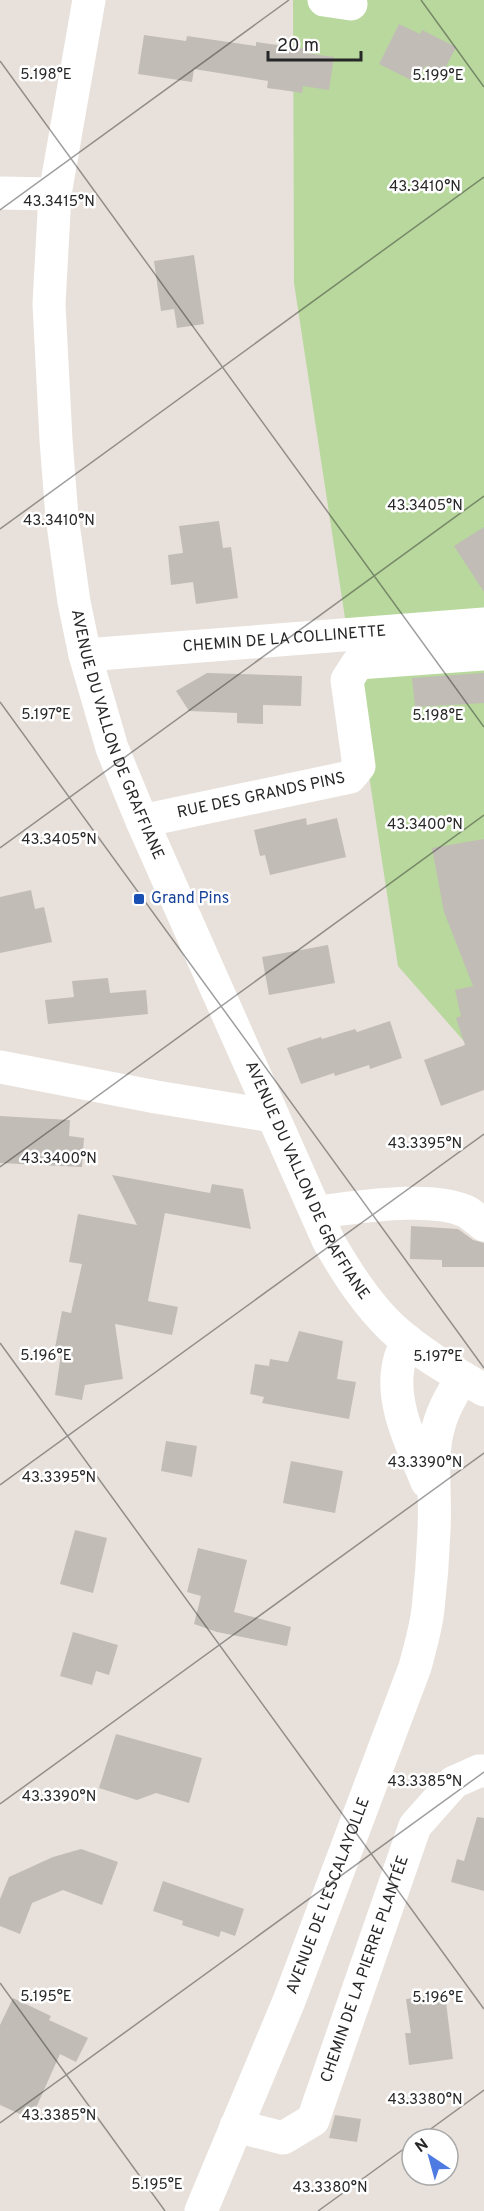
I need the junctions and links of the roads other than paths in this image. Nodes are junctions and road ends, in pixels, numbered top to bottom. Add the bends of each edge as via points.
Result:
1 (89, 0) edge
2 (0, 193) edge
3 (55, 194) junction
4 (484, 624) edge
5 (484, 654) edge
6 (85, 655) junction
7 (142, 821) junction
8 (0, 1067) edge
9 (273, 1116) junction
10 (316, 1212) junction
11 (484, 1225) edge
12 (408, 1341) junction
13 (474, 1384) edge
14 (434, 1501) junction
15 (484, 1771) edge
16 (236, 2126) junction
17 (201, 2211) edge

1 - 3 street, AVENUE DU VALLON DE GRAFFIANE
2 - 3 street
3 - 6 street, AVENUE DU VALLON DE GRAFFIANE via 49,304 56,440 62,517
4 - 6 street, CHEMIN DE LA COLLINETTE
5 - 7 street, RUE DES GRANDS PINS via 358,663 347,680 359,766 350,777
6 - 7 street, AVENUE DU VALLON DE GRAFFIANE via 112,748
7 - 9 street, AVENUE DU VALLON DE GRAFFIANE
8 - 9 street
9 - 10 street, AVENUE DU VALLON DE GRAFFIANE
10 - 11 street via 414,1203 465,1211
10 - 12 street, AVENUE DU VALLON DE GRAFFIANE via 345,1270 381,1317
12 - 13 street, AVENUE DU VALLON DE GRAFFIANE
12 - 14 street, AVENUE DE L'ESCALAYOLLE via 400,1358 398,1395
13 - 14 street, AVENUE DE L'ESCALAYOLLE via 443,1409 434,1446
14 - 16 street, AVENUE DE L'ESCALAYOLLE via 428,1610 416,1667 289,2001
15 - 16 street, CHEMIN DE LA PIERRE PLANTÉE via 454,1782 415,1826 313,2120 283,2138
16 - 17 street, AVENUE DE L'ESCALAYOLLE

